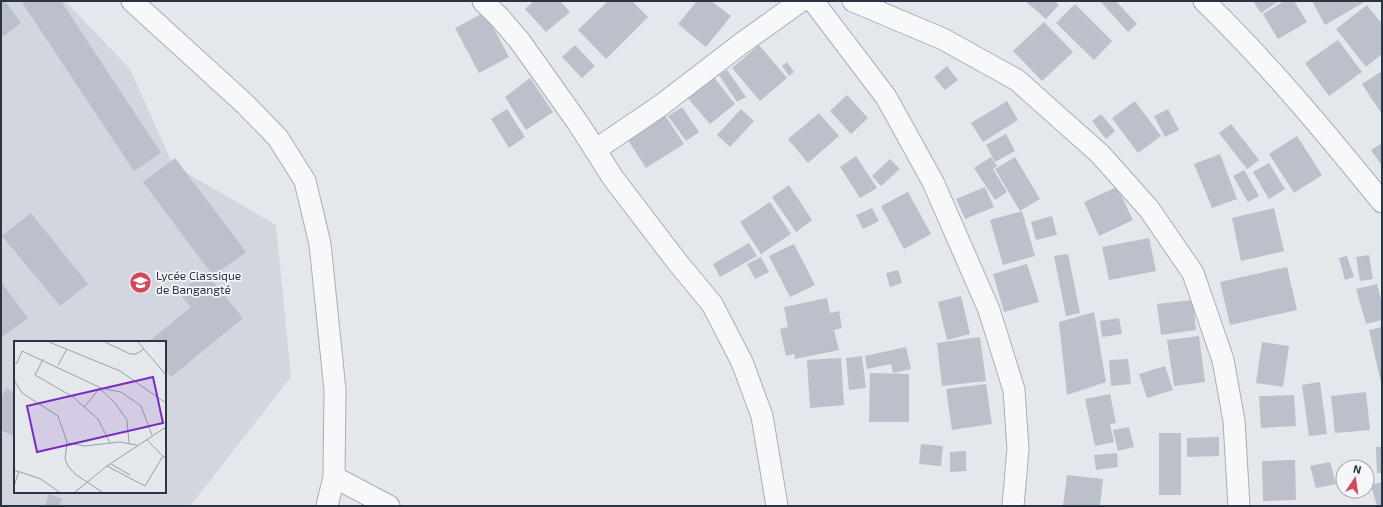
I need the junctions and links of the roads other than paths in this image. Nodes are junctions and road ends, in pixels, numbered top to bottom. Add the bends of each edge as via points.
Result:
1 (132, 1) edge
2 (483, 1) edge
3 (801, 1) edge
4 (813, 1) edge
5 (853, 1) edge
6 (1204, 1) edge
7 (595, 150) junction
8 (1382, 202) edge
9 (334, 477) junction
10 (327, 506) edge
11 (388, 506) edge
12 (777, 506) edge
13 (1013, 506) edge
14 (1238, 506) edge

1 - 9 street via 245,104 278,138 305,181 320,244 330,336 335,390
2 - 7 street via 519,40
3 - 7 street via 660,106
4 - 13 street via 886,97 933,182 989,310 1014,390 1018,449
5 - 14 street via 943,39 1017,80 1100,154 1149,209 1192,273 1223,360 1234,421
6 - 8 street via 1230,26 1292,96
7 - 12 street via 678,263 712,304 742,362 762,416
9 - 10 street
9 - 11 street

